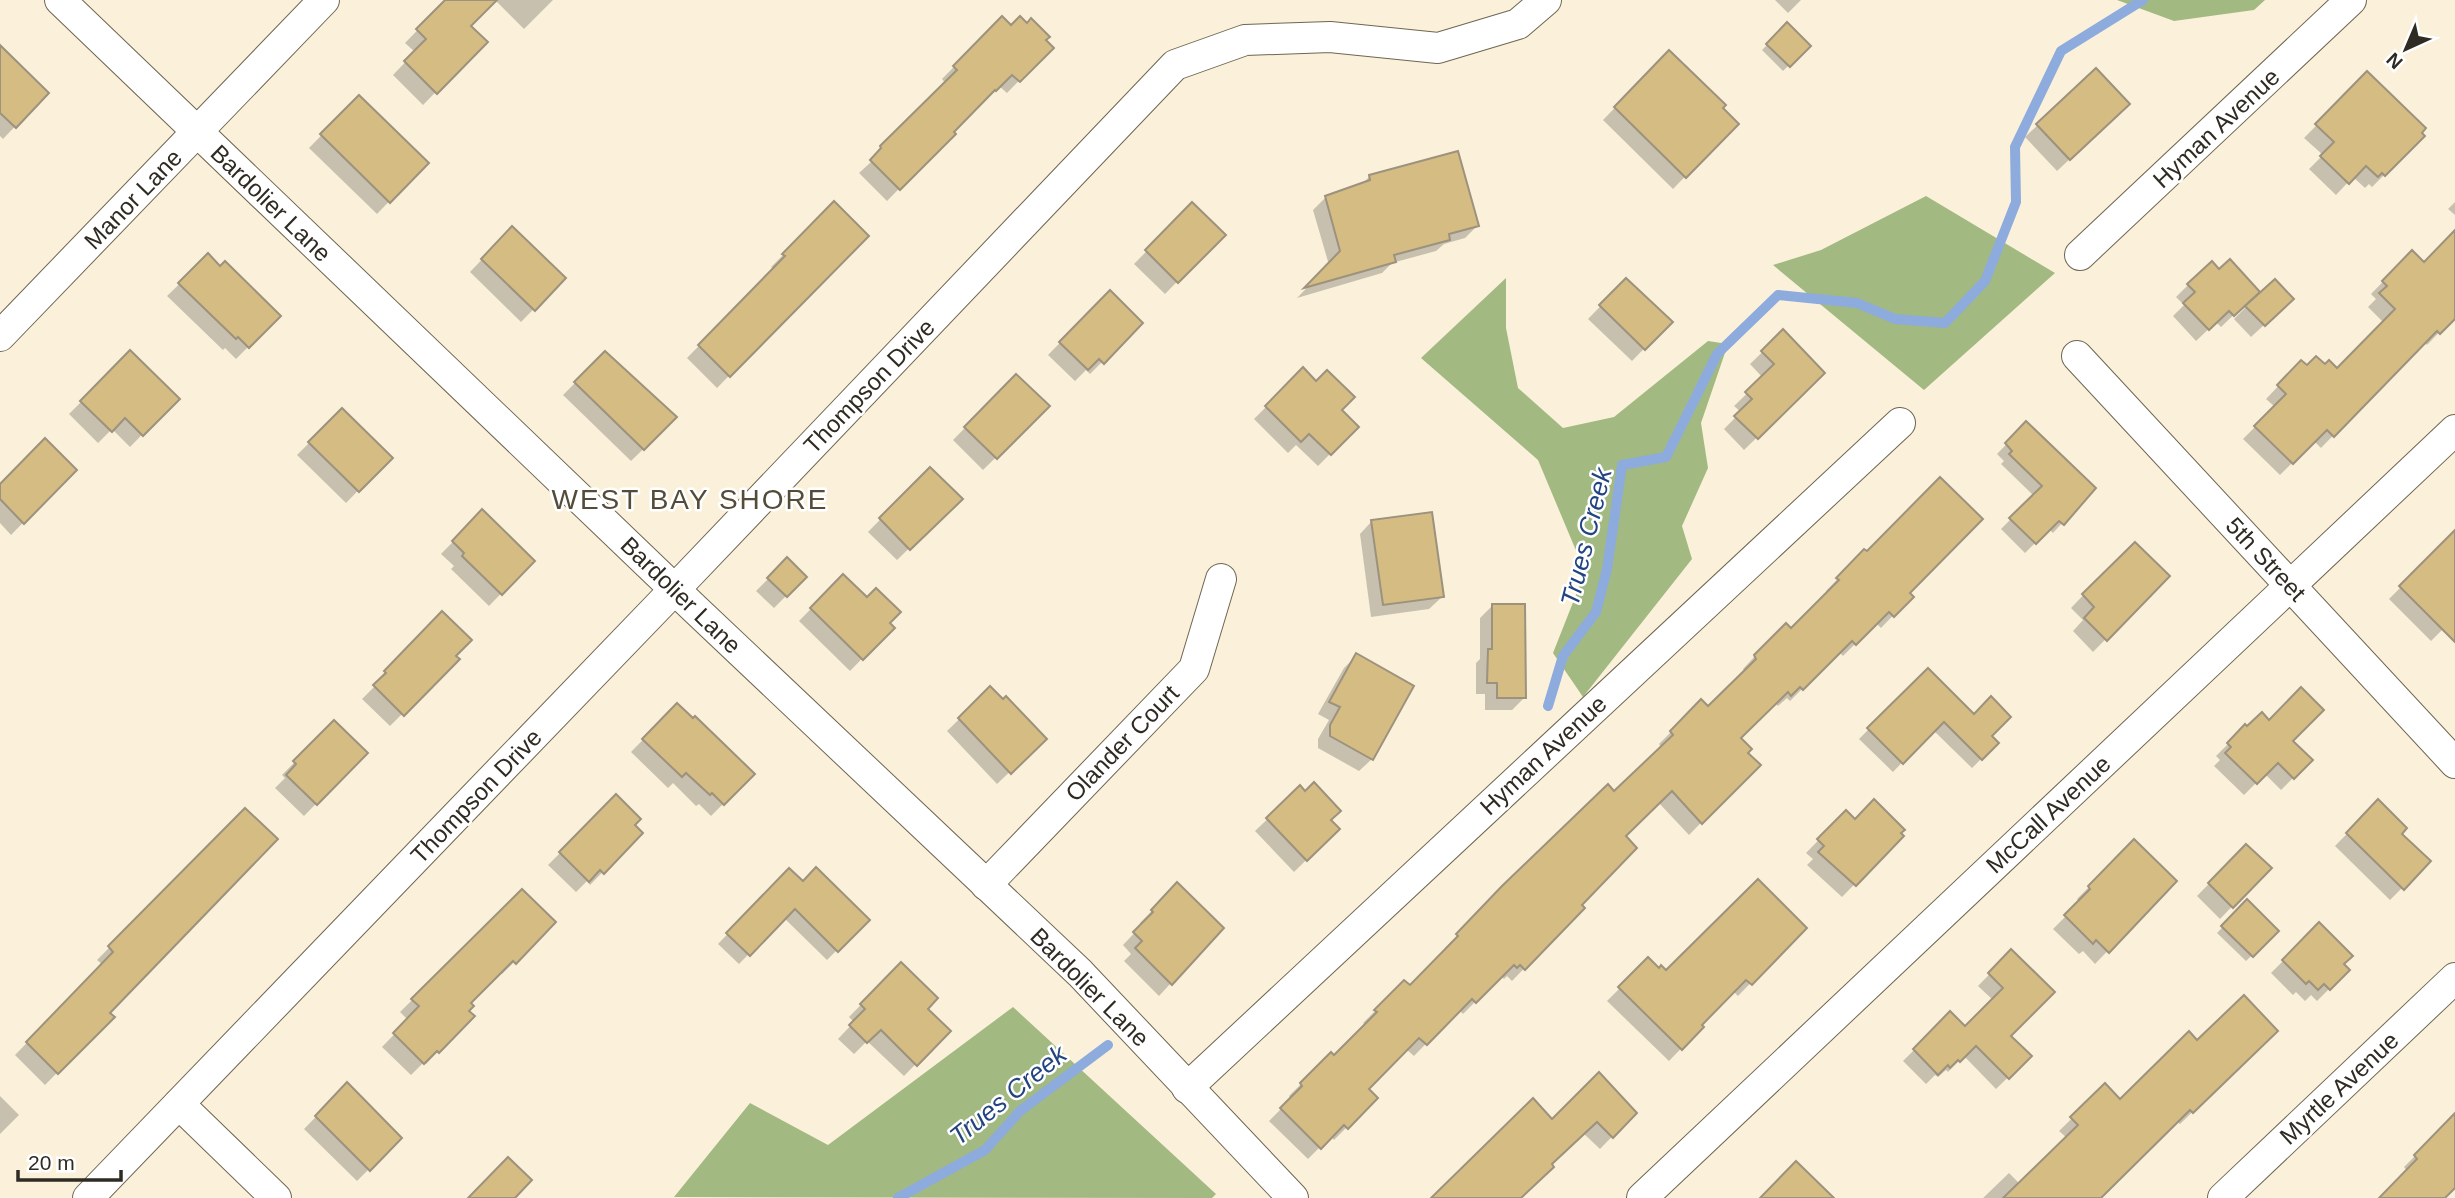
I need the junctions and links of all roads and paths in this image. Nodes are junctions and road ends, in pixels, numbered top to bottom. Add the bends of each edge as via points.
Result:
1 (60, 0) edge
2 (324, 0) edge
3 (1546, 0) edge
4 (2351, 0) edge
5 (197, 132) junction
6 (2080, 255) dead end
7 (0, 336) edge
8 (2077, 356) dead end
9 (1900, 423) dead end
10 (2455, 430) edge
11 (1222, 579) dead end
12 (2290, 585) junction
13 (675, 590) junction
14 (2455, 763) edge
15 (986, 885) junction
16 (2455, 978) edge
17 (1186, 1088) junction
18 (179, 1104) junction
19 (88, 1198) edge
20 (276, 1198) edge
21 (1293, 1198) edge
22 (1642, 1198) edge
23 (2223, 1198) edge

1 - 5 street, Bardolier Lane
2 - 5 street, Manor Lane
3 - 13 street, Thompson Drive via 1518,24 1438,48 1331,37 1245,40 1175,65
4 - 6 street, Hyman Avenue
5 - 7 street, Manor Lane
5 - 13 street, Bardolier Lane
8 - 12 street, 5th Street
9 - 17 street, Hyman Avenue
10 - 12 street, McCall Avenue
11 - 15 street, Olander Court via 1194,668
12 - 14 street, 5th Street
12 - 22 street, McCall Avenue
13 - 15 street, Bardolier Lane
13 - 18 street, Thompson Drive
15 - 17 street, Bardolier Lane via 1080,973
16 - 23 street, Myrtle Avenue
17 - 21 street, Bardolier Lane
18 - 19 street, Thompson Drive
18 - 20 street

